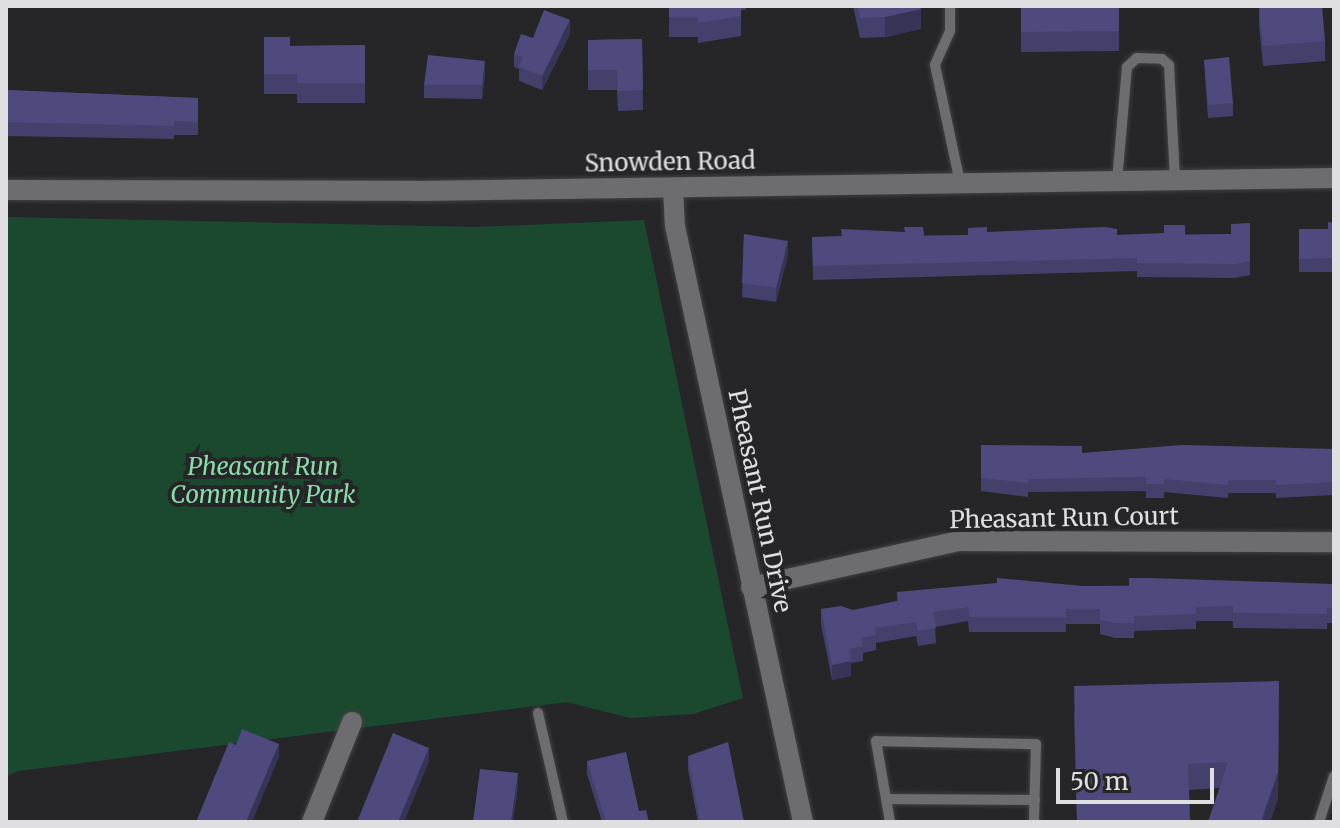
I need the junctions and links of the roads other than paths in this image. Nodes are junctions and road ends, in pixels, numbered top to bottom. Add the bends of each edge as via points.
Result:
1 (950, 6) edge
2 (1334, 178) edge
3 (1175, 180) junction
4 (1117, 181) junction
5 (960, 183) junction
6 (673, 189) junction
7 (6, 190) edge
8 (1334, 542) edge
9 (751, 587) junction
10 (538, 713) dead end
11 (352, 722) dead end
12 (1334, 776) edge
13 (886, 799) junction
14 (1035, 800) junction
15 (1329, 810) edge
16 (312, 822) edge
17 (563, 822) edge
18 (803, 822) edge
19 (890, 822) edge
20 (1034, 822) edge
21 (1319, 822) edge

1 - 5 lane via 950,31 935,65
2 - 3 street, Snowden Road
3 - 4 street, Snowden Road
3 - 4 lane via 1169,65 1162,59 1137,58 1127,67
4 - 5 street, Snowden Road
5 - 6 street, Snowden Road
6 - 7 street, Snowden Road
6 - 9 street, Pheasant Run Drive via 675,226
8 - 9 street, Pheasant Run Court via 958,541
9 - 18 street, Pheasant Run Drive
10 - 17 lane
11 - 16 street
12 - 15 lane
13 - 14 lane
13 - 14 lane via 876,741 1036,744
13 - 19 lane
14 - 20 lane
15 - 21 lane

